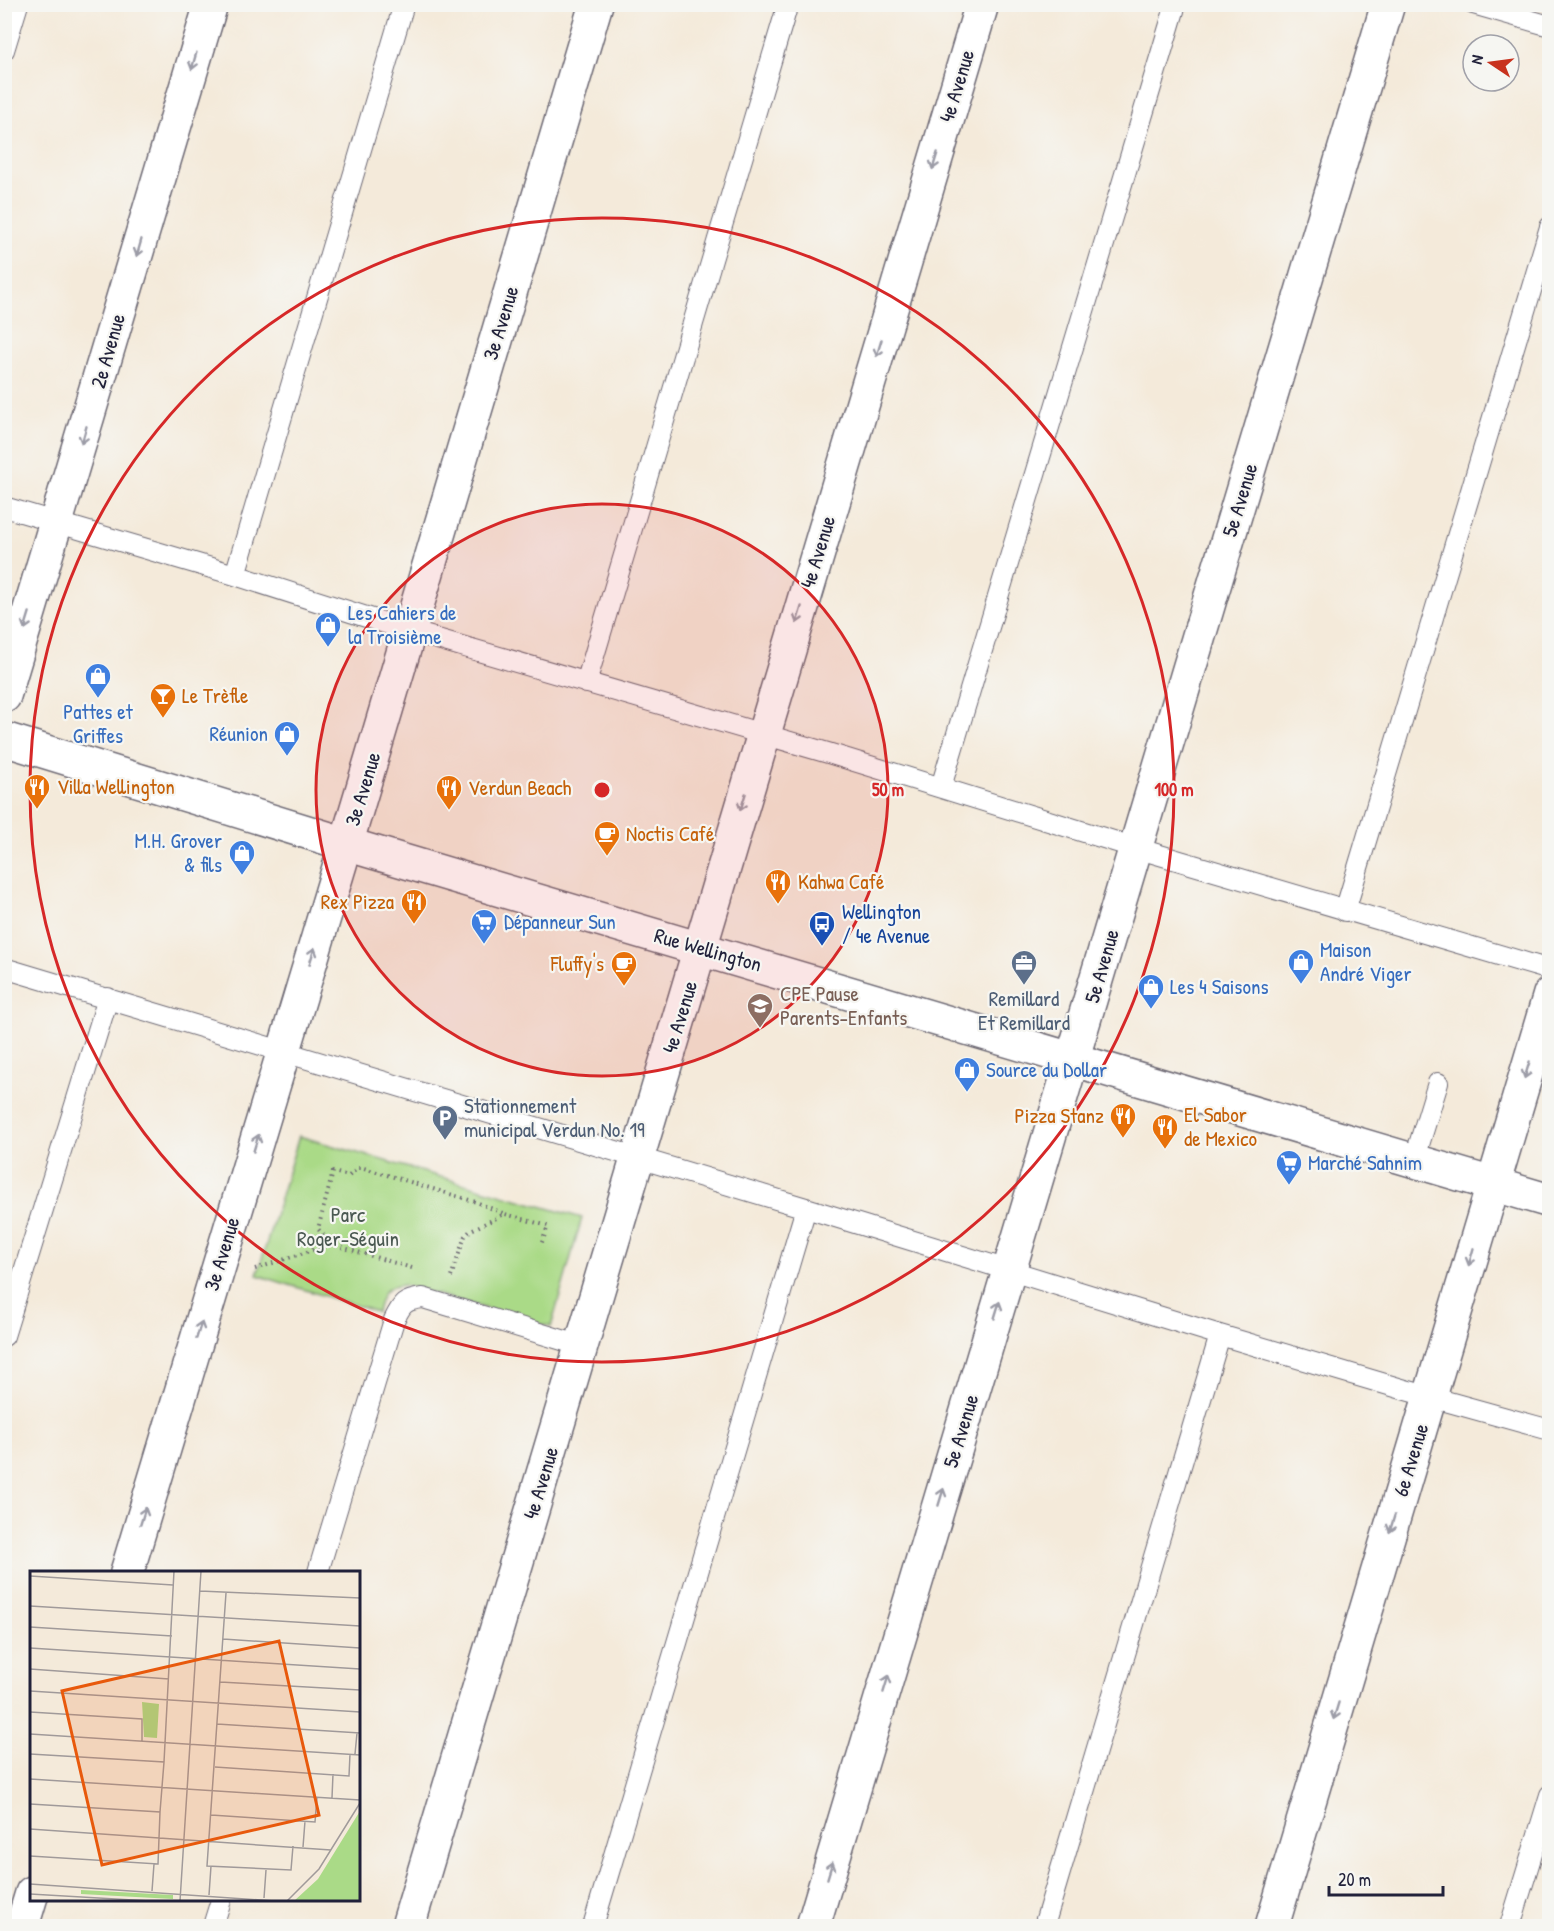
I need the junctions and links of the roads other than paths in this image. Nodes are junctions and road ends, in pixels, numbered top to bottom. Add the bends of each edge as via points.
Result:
1 (18, 4) edge
2 (211, 4) edge
3 (404, 4) edge
4 (596, 4) edge
5 (788, 4) edge
6 (982, 4) edge
7 (1176, 4) edge
8 (1388, 4) edge
9 (1473, 4) edge
10 (1550, 26) edge
11 (4, 50) edge
12 (1550, 227) edge
13 (4, 507) edge
14 (57, 524) junction
15 (235, 575) junction
16 (410, 631) junction
17 (586, 682) junction
18 (4, 696) edge
19 (764, 734) junction
20 (4, 739) edge
21 (941, 787) junction
22 (346, 844) junction
23 (1136, 848) junction
24 (1345, 911) junction
25 (700, 948) junction
26 (4, 968) edge
27 (1550, 970) edge
28 (1550, 994) edge
29 (108, 998) junction
30 (283, 1053) junction
31 (1073, 1059) junction
32 (1438, 1083) dead end
33 (638, 1156) junction
34 (1414, 1161) junction
35 (1493, 1184) junction
36 (1550, 1201) edge
37 (807, 1208) junction
38 (1009, 1269) junction
39 (1220, 1335) junction
40 (4, 1336) edge
41 (582, 1346) junction
42 (1430, 1397) junction
43 (1550, 1430) edge
44 (127, 1571) edge
45 (318, 1571) edge
46 (1550, 1795) edge
47 (30, 1900) edge
48 (220, 1901) edge
49 (22, 1926) edge
50 (213, 1926) edge
51 (408, 1926) edge
52 (593, 1926) edge
53 (813, 1926) edge
54 (1044, 1926) edge
55 (1272, 1926) edge
56 (1510, 1926) edge

1 - 11 lane
2 -> 14 street, 2e Avenue
3 - 15 lane
4 - 16 street, 3e Avenue
5 - 17 lane
6 -> 19 street, 4e Avenue
7 - 21 lane
8 - 23 street, 5e Avenue
9 - 10 lane
12 - 24 lane
13 - 14 lane
14 - 15 lane
14 -> 18 street, 2e Avenue
15 - 16 lane
16 - 17 lane
16 - 22 street, 3e Avenue
17 - 19 lane
19 - 21 lane
19 -> 25 street, 4e Avenue
20 - 22 street, Rue Wellington
21 - 23 lane
22 - 25 street, Rue Wellington
30 -> 22 street, 3e Avenue
23 - 24 lane
23 - 31 street, 5e Avenue
24 - 27 lane
25 - 31 street, Rue Wellington
25 - 33 street, 4e Avenue
26 - 29 lane
28 -> 35 street, 6e Avenue
29 - 30 lane
29 - 40 lane
30 - 33 lane
44 -> 30 street, 3e Avenue
31 - 34 street, Rue Wellington
31 - 38 street, 5e Avenue
32 - 34 lane
33 - 37 lane
33 - 41 street, 4e Avenue
34 - 35 street, Rue Wellington
35 - 36 street, Rue Wellington
35 -> 42 street, 6e Avenue
37 - 38 lane
37 - 52 lane
38 - 39 lane
53 -> 38 street, 5e Avenue
39 - 42 lane
39 - 54 lane
41 - 45 lane via 423,1298 401,1305
41 - 51 street, 4e Avenue
42 - 43 lane
42 -> 55 street, 6e Avenue
46 - 56 lane
47 - 49 street
48 - 50 lane

